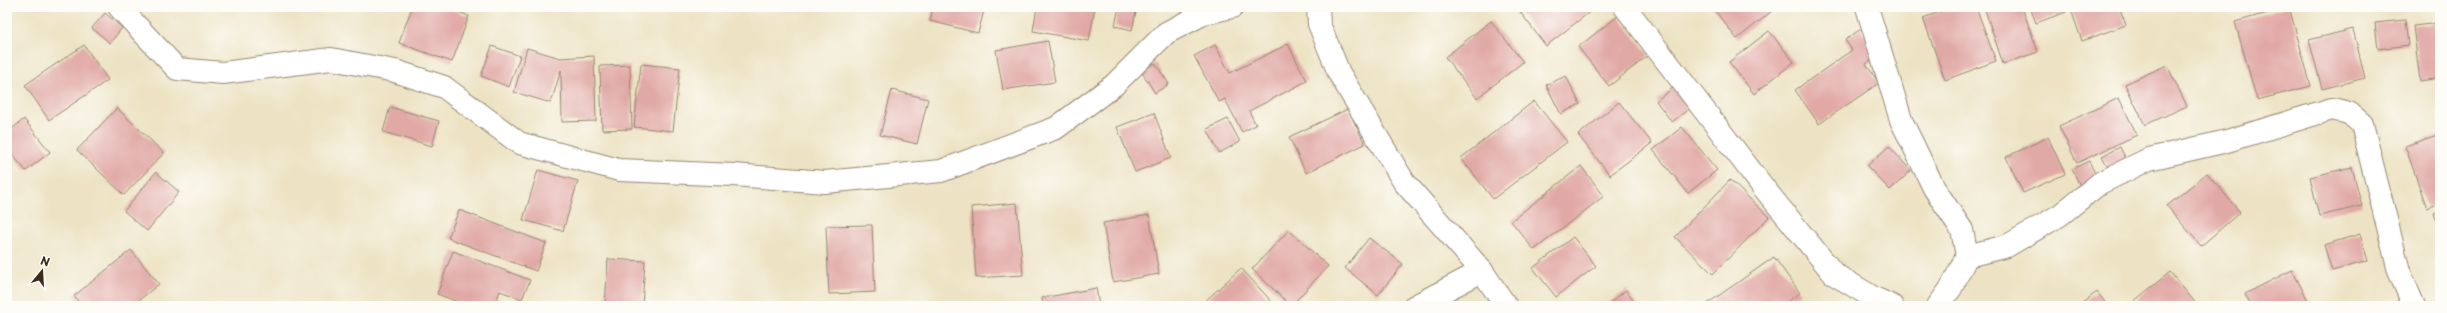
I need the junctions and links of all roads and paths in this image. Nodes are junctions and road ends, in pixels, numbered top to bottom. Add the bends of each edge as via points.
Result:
1 (119, 7) edge
2 (1232, 7) edge
3 (1318, 7) edge
4 (1625, 7) edge
5 (1867, 7) edge
6 (1204, 10) edge
7 (1967, 256) junction
8 (1482, 271) junction
9 (1415, 306) edge
10 (1506, 306) edge
11 (1892, 306) edge
12 (1938, 306) edge
13 (2414, 306) edge

1 - 6 street via 177,69 224,73 302,62 338,61 395,71 444,87 519,143 619,170 825,182 942,171 1056,128 1114,85 1166,34
2 - 6 street
3 - 8 street via 1319,24 1339,73 1404,182
4 - 11 street via 1767,192 1834,274
5 - 7 street via 1901,120 1934,188 1962,230
7 - 12 street via 1951,288
7 - 13 street via 2007,246 2060,215 2100,183 2149,160 2227,142 2332,109 2348,112 2362,124 2399,271
8 - 9 street
8 - 10 street

